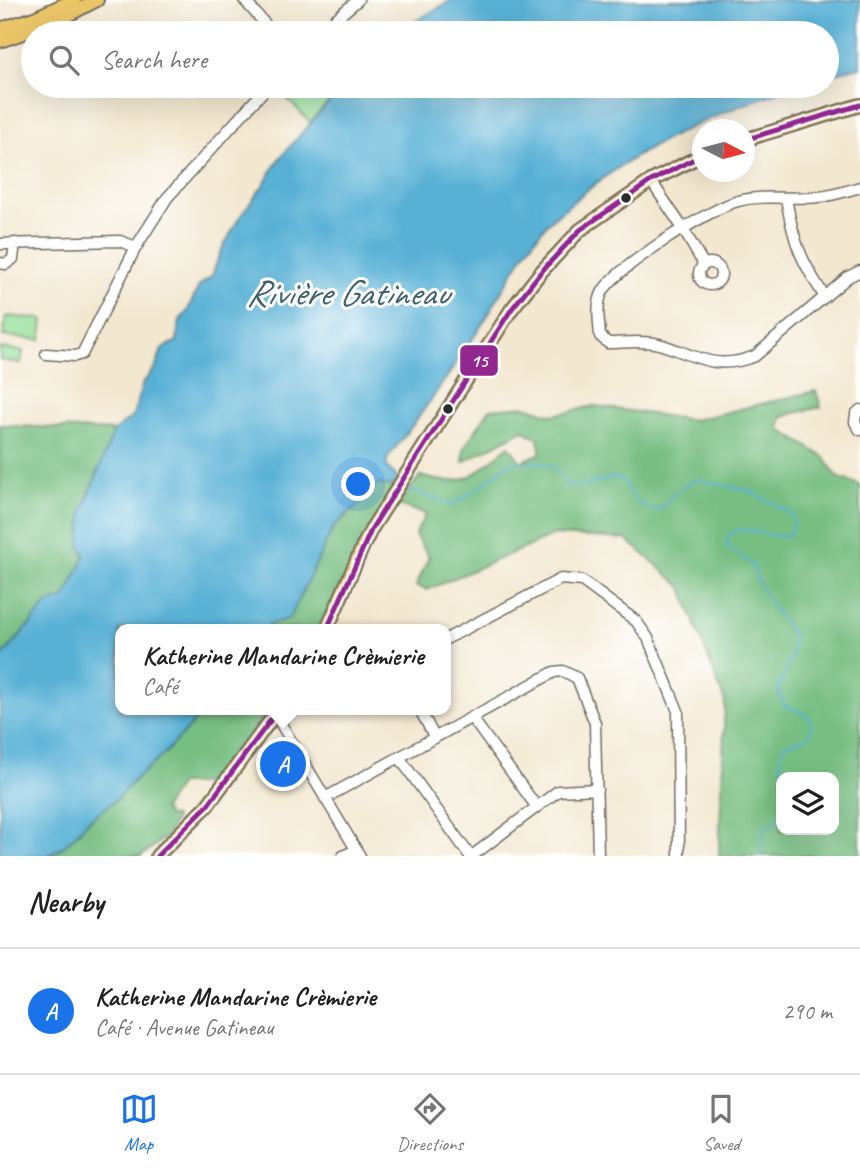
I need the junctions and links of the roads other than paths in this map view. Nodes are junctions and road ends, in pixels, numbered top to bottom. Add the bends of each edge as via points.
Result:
1 (97, 0) edge
2 (244, 0) edge
3 (352, 3) edge
4 (75, 4) edge
5 (25, 21) edge
6 (46, 21) edge
7 (262, 21) edge
8 (332, 21) edge
9 (21, 22) edge
10 (0, 29) edge
11 (21, 36) edge
12 (0, 41) edge
13 (257, 98) edge
14 (860, 104) edge
15 (755, 137) edge
16 (692, 160) edge
17 (651, 181) junction
18 (860, 187) edge
19 (786, 198) junction
20 (682, 227) junction
21 (16, 243) junction
22 (0, 244) edge
23 (136, 247) junction
24 (0, 263) edge
25 (704, 265) dead end
26 (860, 271) edge
27 (825, 297) junction
28 (46, 354) dead end
29 (860, 410) edge
30 (860, 430) edge
31 (329, 624) edge
32 (451, 636) edge
33 (274, 715) edge
34 (278, 715) edge
35 (423, 715) edge
36 (472, 718) junction
37 (435, 738) junction
38 (399, 757) junction
39 (597, 789) junction
40 (325, 798) junction
41 (536, 806) junction
42 (358, 853) edge
43 (157, 856) edge
44 (343, 856) edge
45 (471, 856) edge
46 (598, 856) edge
47 (679, 856) edge

1 - 4 main road
2 - 7 street
3 - 8 street
4 - 5 main road
4 - 6 main road
9 - 10 main road
11 - 12 main road
13 - 23 street via 179,183
14 - 15 main road
16 - 17 main road
17 - 20 street
17 - 31 main road via 580,230 511,310 363,546
18 - 19 street via 821,197
19 - 20 street via 739,200
19 - 27 street via 803,263
20 - 25 street
20 - 27 street via 608,284 599,302 603,341 656,343 696,359 729,363 755,356
21 - 22 street
21 - 23 street via 120,242
21 - 24 street via 13,259
23 - 28 street via 82,354
26 - 27 street
29 - 30 street via 855,422
32 - 47 street via 561,579 582,581 636,621 648,638 678,711
33 - 43 main road via 207,806
34 - 40 street
35 - 37 street
36 - 37 street
36 - 39 street via 554,672 573,675 595,723
36 - 41 street
37 - 38 street
38 - 40 street
38 - 45 street
39 - 41 street via 562,789
39 - 46 street
40 - 42 street
41 - 45 street
42 - 44 street

